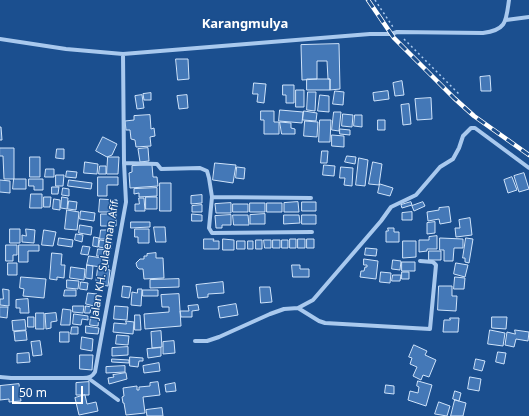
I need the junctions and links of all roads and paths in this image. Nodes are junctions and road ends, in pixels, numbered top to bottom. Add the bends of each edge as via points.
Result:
1 (375, 0) edge
2 (509, 0) edge
3 (529, 17) edge
4 (506, 20) junction
5 (397, 32) junction
6 (0, 39) edge
7 (123, 54) junction
8 (459, 94) dead end
9 (124, 163) junction
10 (529, 168) edge
11 (212, 197) junction
12 (311, 198) dead end
13 (312, 232) dead end
14 (420, 261) dead end
15 (298, 308) junction
16 (195, 341) dead end
17 (0, 377) edge
18 (88, 378) junction
19 (118, 400) dead end

1 - 5 path
2 - 4 street
3 - 4 street
4 - 5 street via 493,32
5 - 7 street
5 - 8 path
6 - 7 street
7 - 9 street, Jalan KH. Sulaeman Afif
9 - 11 street via 157,164 161,169 200,168 207,171
9 - 18 street, Jalan KH. Sulaeman Afif via 126,202 95,372
10 - 15 street via 476,128 471,128 463,136 453,159 440,167 416,195 391,207 320,293
11 - 12 street
11 - 13 street via 209,228 212,233
14 - 15 street via 433,262 436,265 430,328 325,322
15 - 16 street via 270,314 219,337
17 - 18 street
18 - 19 street

